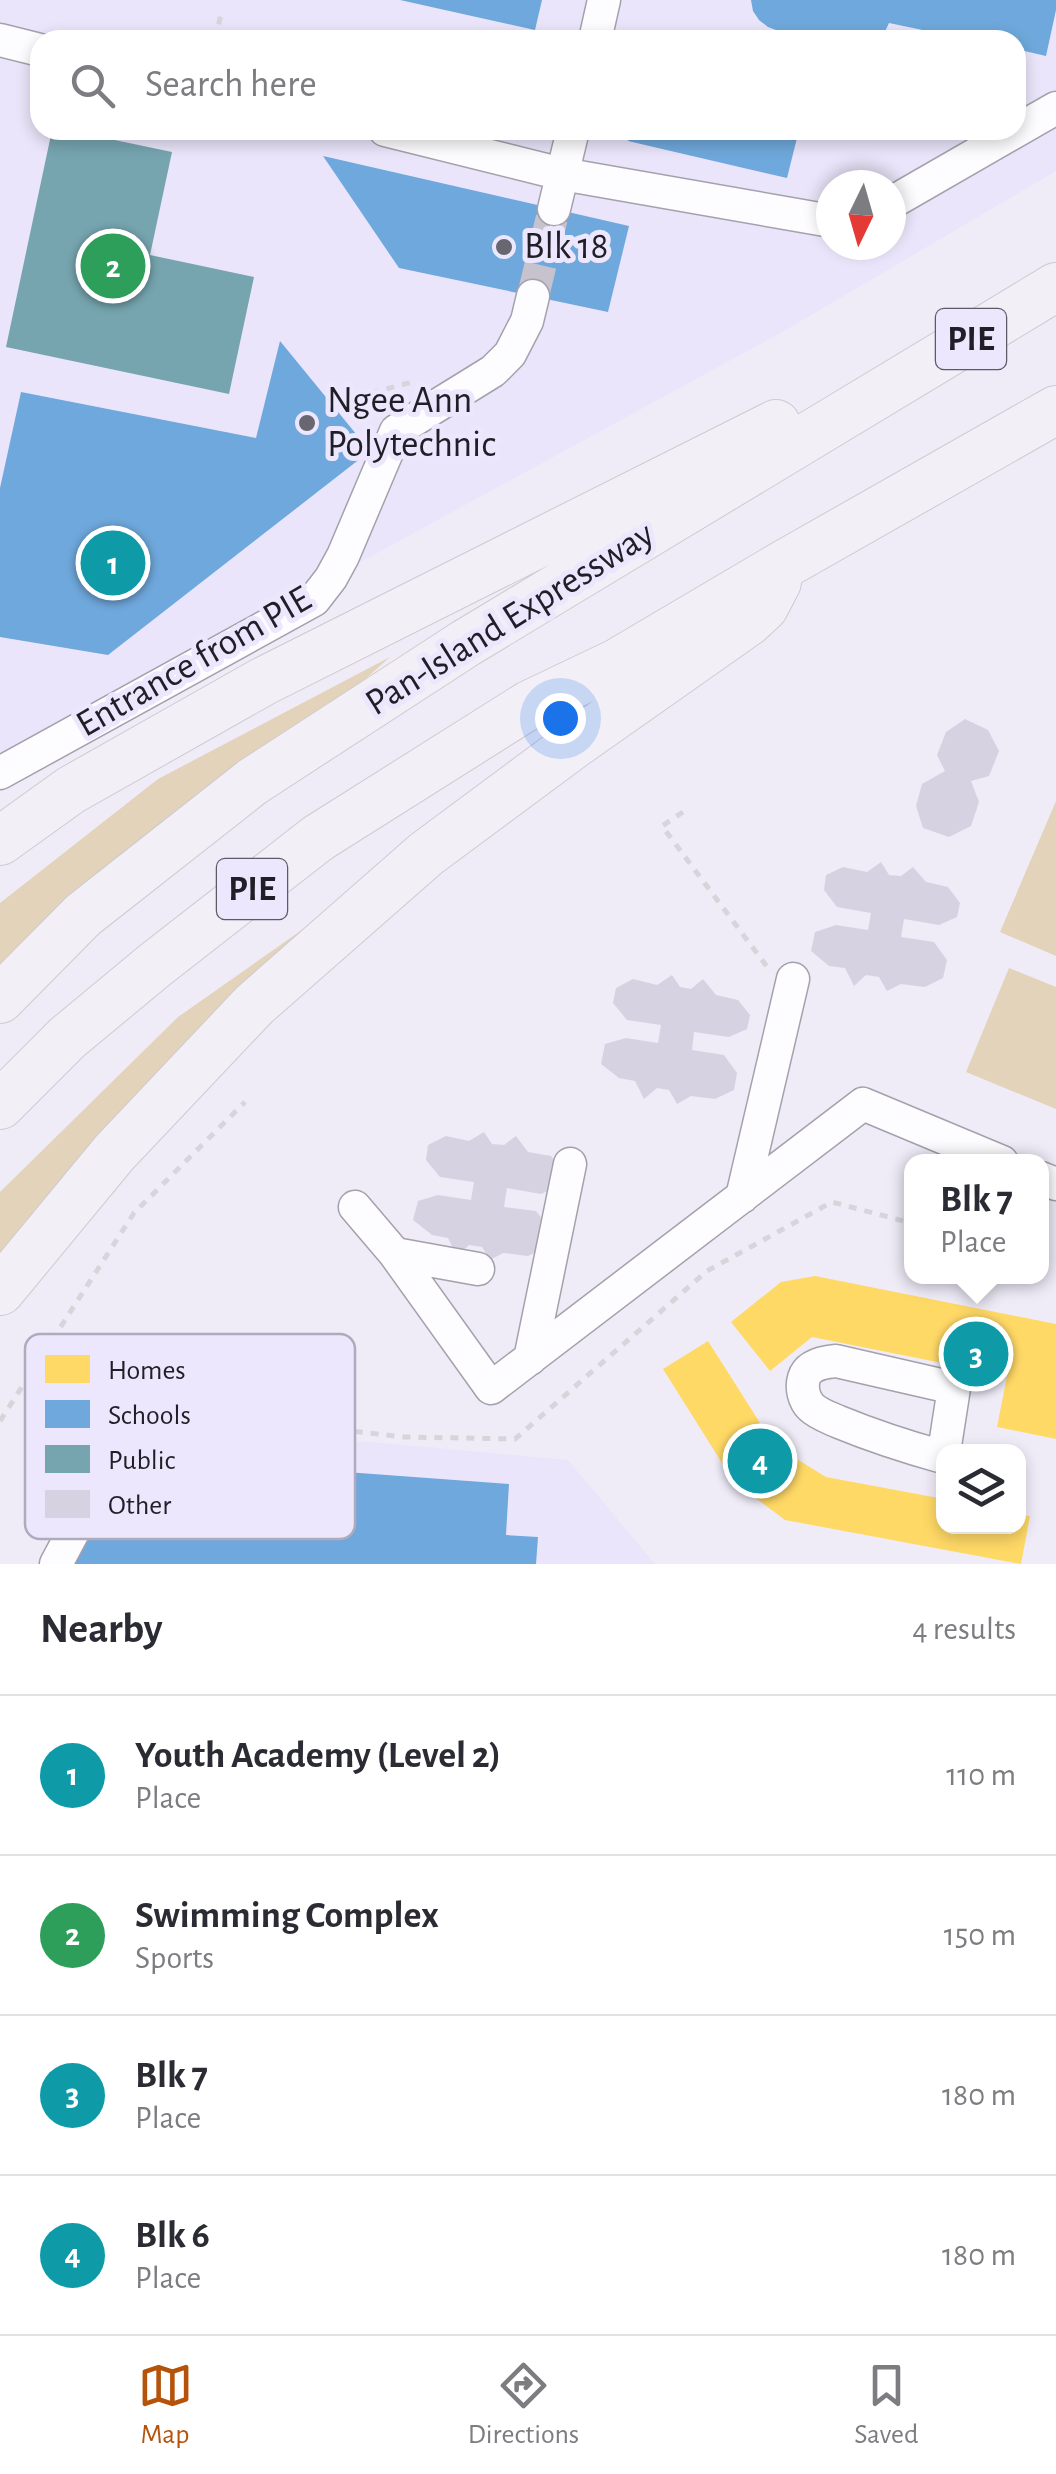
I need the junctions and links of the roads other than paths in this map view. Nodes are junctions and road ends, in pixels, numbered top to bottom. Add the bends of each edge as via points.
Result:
1 (604, 0) edge
2 (597, 30) edge
3 (0, 40) edge
4 (30, 48) edge
5 (1056, 108) edge
6 (1026, 125) edge
7 (424, 140) edge
8 (570, 140) edge
9 (1000, 140) edge
10 (562, 174) junction
11 (906, 194) edge
12 (554, 208) tunnel mouth
13 (816, 218) edge
14 (1056, 287) edge
15 (533, 296) tunnel mouth
16 (886, 392) junction
17 (1056, 410) edge
18 (783, 565) junction
19 (0, 773) edge
20 (0, 840) edge
21 (793, 980) road end
22 (0, 1000) edge
23 (0, 1105) edge
24 (983, 1154) edge
25 (570, 1164) dead end
26 (742, 1197) junction
27 (355, 1207) dead end
28 (395, 1254) junction
29 (478, 1270) dead end
30 (0, 1291) edge
31 (530, 1358) junction
32 (69, 1539) edge
33 (56, 1564) edge

1 - 2 lane
3 - 4 lane
5 - 6 lane
7 - 10 lane
8 - 10 lane
9 - 11 lane
10 - 12 lane
10 - 13 lane
14 - 16 highway, Pan-Island Expressway / PIE
15 - 19 lane, Entrance from PIE via 510,354 396,431 343,556 314,600
16 - 20 highway via 808,408 264,681 71,790
16 - 22 highway, Pan-Island Expressway / PIE via 466,643 252,782 84,916
17 - 18 highway, PIE
18 - 23 highway, PIE via 617,663 529,705 318,838 68,1038
18 - 30 highway via 750,621 426,854 254,1006 114,1154
21 - 26 lane
24 - 26 lane via 863,1104
25 - 31 lane
26 - 31 lane
27 - 28 lane
28 - 29 lane
28 - 31 lane via 491,1388
32 - 33 lane

